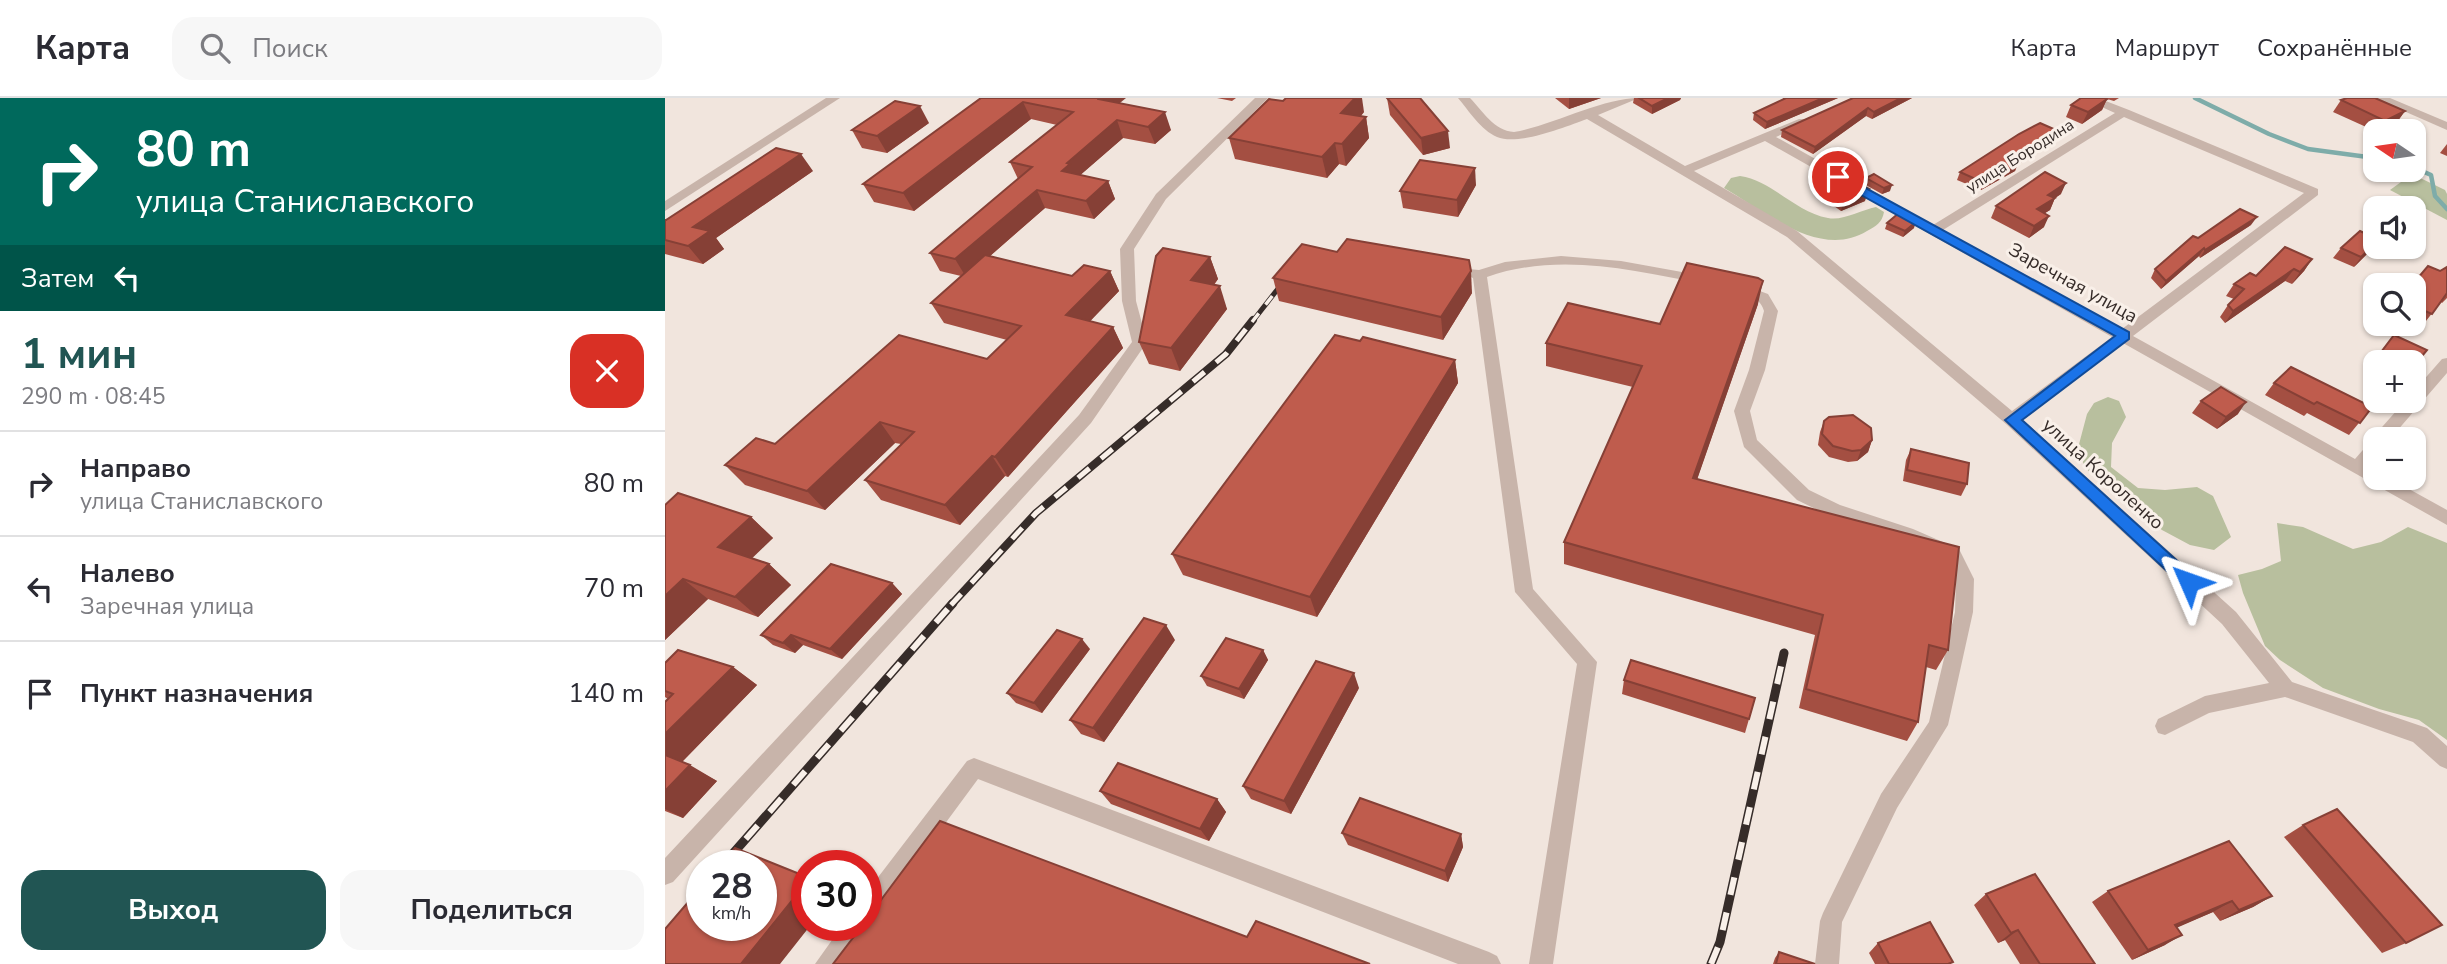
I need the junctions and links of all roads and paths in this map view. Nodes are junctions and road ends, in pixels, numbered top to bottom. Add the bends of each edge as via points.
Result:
1 (834, 98) edge
2 (1262, 98) edge
3 (1464, 98) edge
4 (1633, 98) edge
5 (2088, 98) edge
6 (2380, 98) edge
7 (2125, 112) junction
8 (1817, 115) edge
9 (1590, 116) junction
10 (2447, 127) edge
11 (1767, 137) junction
12 (1684, 171) junction
13 (665, 206) edge
14 (1934, 230) junction
15 (1455, 271) edge
16 (1480, 275) junction
17 (2125, 336) junction
18 (2447, 363) edge
19 (2012, 420) junction
20 (2391, 427) edge
21 (2363, 460) edge
22 (2357, 467) junction
23 (2363, 471) edge
24 (2397, 490) edge
25 (2447, 518) edge
26 (2285, 688) junction
27 (2165, 726) dead end
28 (2447, 759) edge
29 (665, 874) edge
30 (882, 891) edge
31 (845, 941) edge
32 (827, 964) edge
33 (1489, 964) edge
34 (1541, 964) edge
35 (1827, 964) edge

1 - 13 street
2 - 29 street via 1161,197 1127,248 1129,301 1140,342 1085,419
3 - 9 street via 1504,135
4 - 9 street
5 - 7 street
6 - 10 street
7 - 14 street, улица Бородина
7 - 17 street via 2313,192
8 - 11 street
9 - 12 street, улица Короленко
11 - 12 street
11 - 14 street, Заречная улица
12 - 19 street, улица Короленко via 1792,234
14 - 17 street, Заречная улица
15 - 16 street
16 - 34 street via 1524,592 1587,662
16 - 35 street via 1520,261 1614,262 1755,291 1769,302 1771,311 1742,411 1751,443 1803,495 1953,554 1965,579 1964,611 1938,725 1889,801 1831,921
17 - 19 street
17 - 22 street, Заречная улица
18 - 20 street
19 - 26 street, улица Короленко via 2229,618
21 - 22 street
22 - 23 street, Заречная улица
24 - 25 street, Заречная улица
26 - 27 street via 2205,705
26 - 28 street via 2420,735
30 - 33 street via 974,768
31 - 32 street

